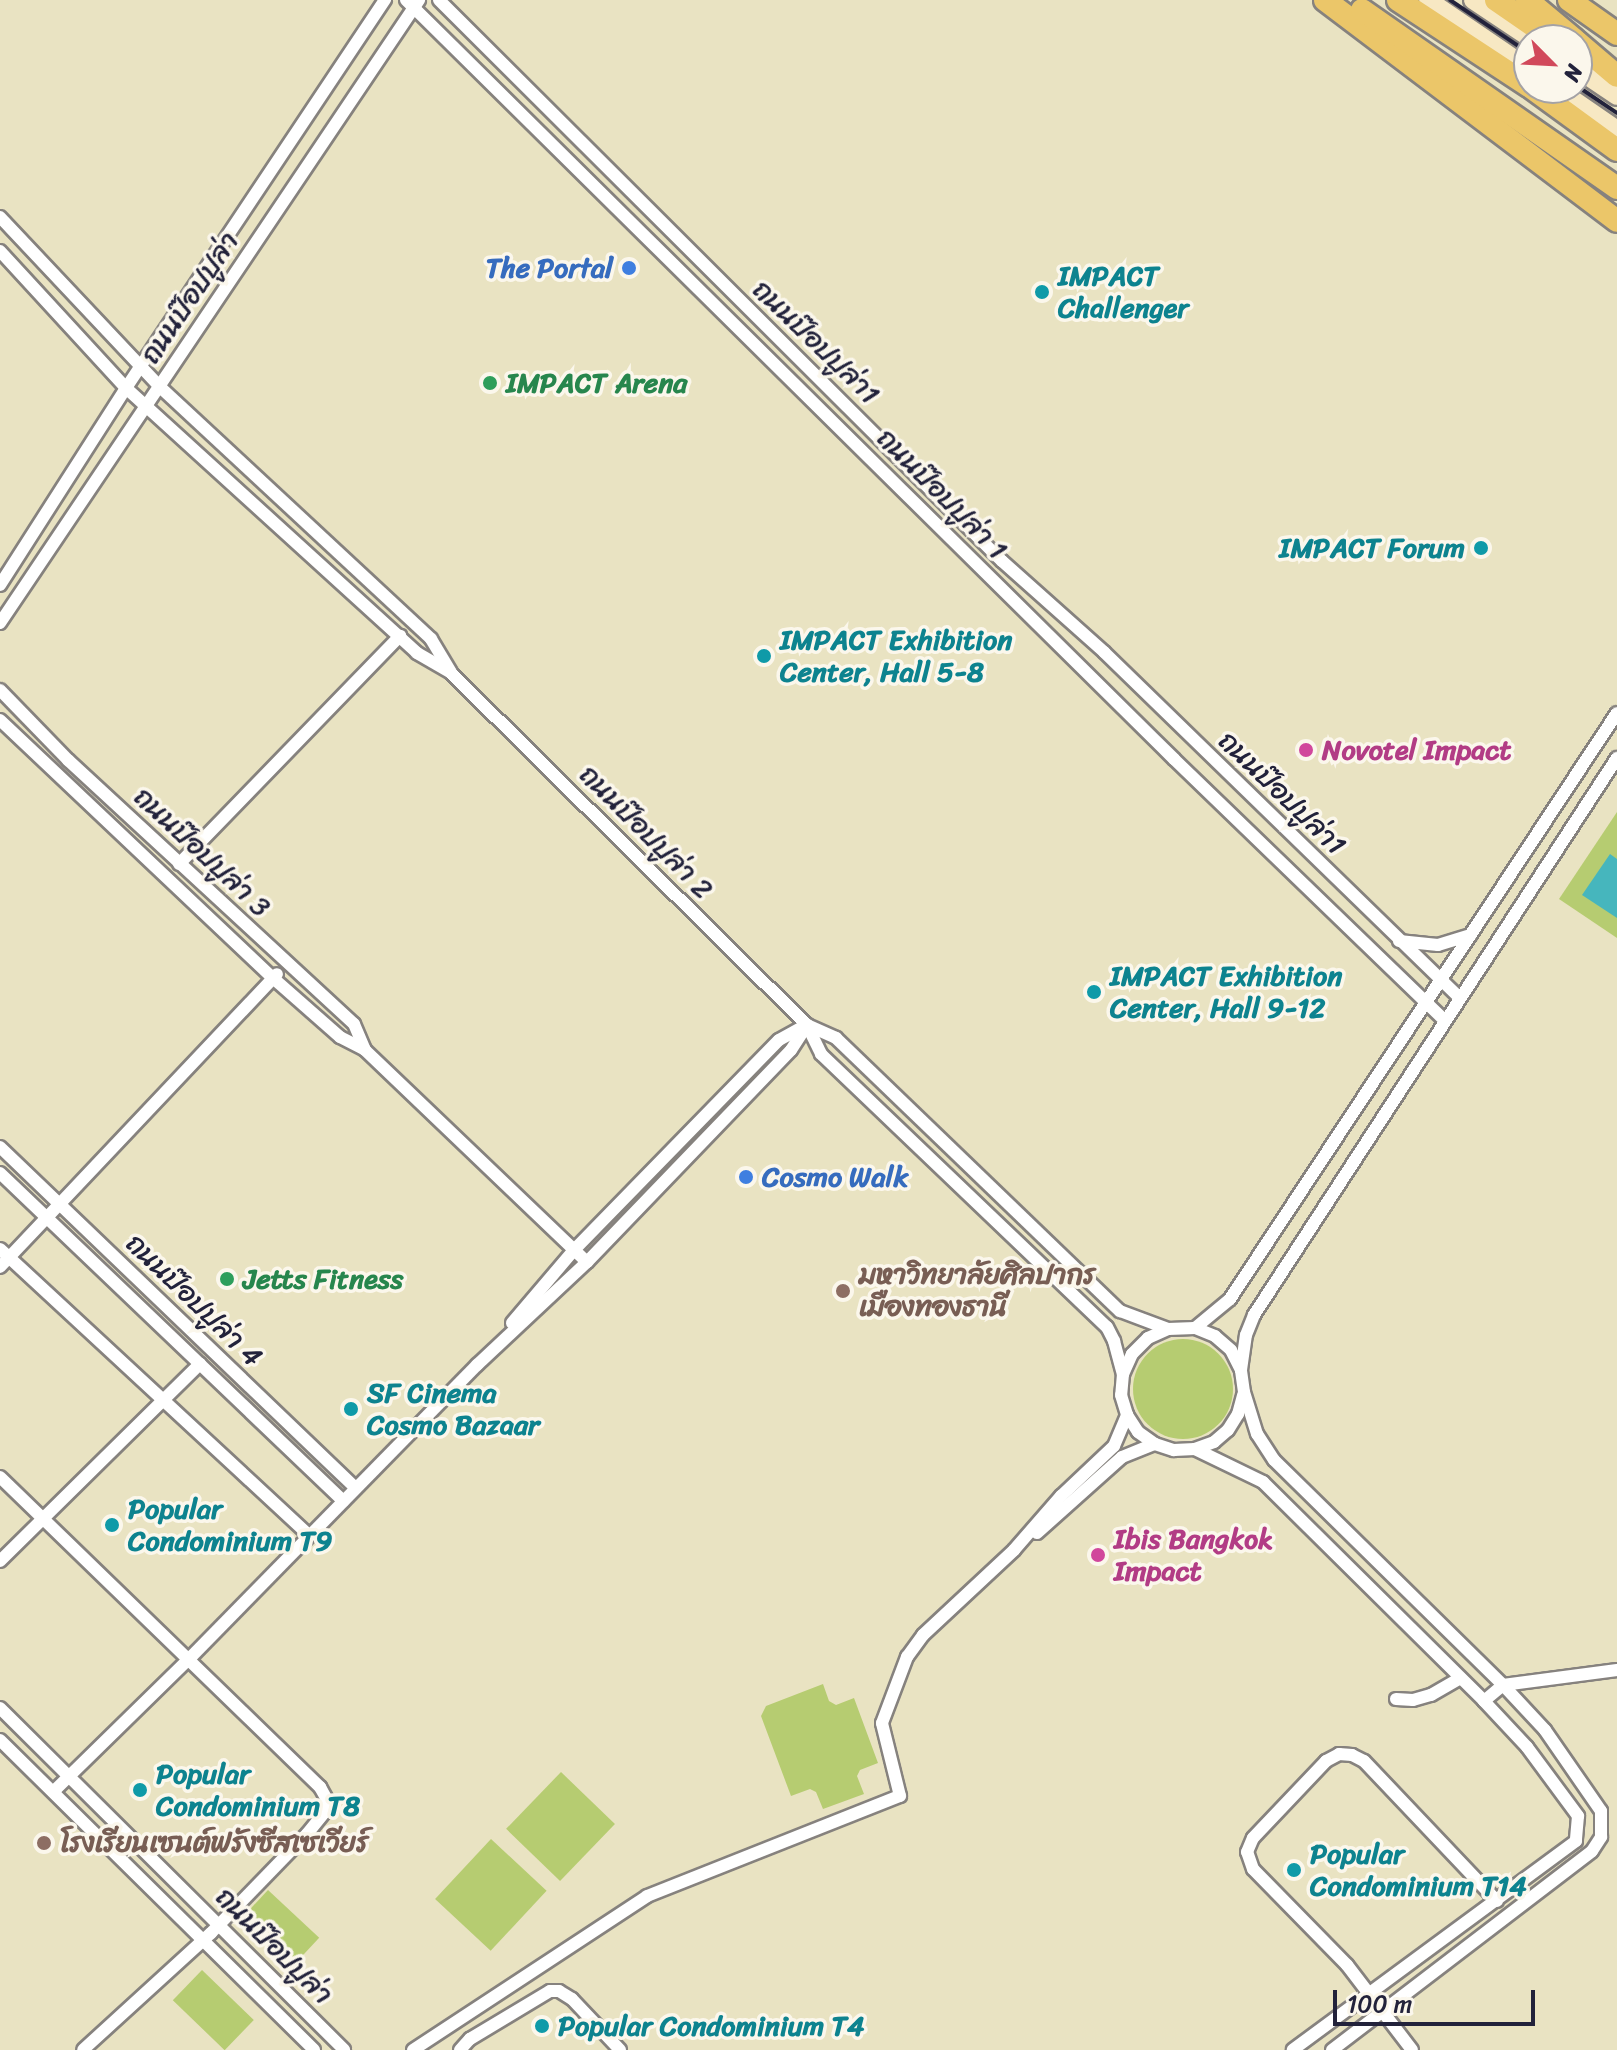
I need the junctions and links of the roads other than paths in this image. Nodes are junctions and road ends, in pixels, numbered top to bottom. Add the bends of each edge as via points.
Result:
1 (385, 0) edge
2 (439, 0) edge
3 (1325, 0) edge
4 (1347, 0) edge
5 (1398, 0) edge
6 (1428, 0) edge
7 (1473, 0) edge
8 (1496, 0) edge
9 (1527, 0) edge
10 (1569, 0) edge
11 (414, 2) edge
12 (1531, 24) edge
13 (1556, 24) edge
14 (1513, 27) edge
15 (1617, 34) edge
16 (1593, 56) edge
17 (1513, 58) edge
18 (1593, 66) edge
19 (1513, 75) edge
20 (1617, 76) edge
21 (1593, 80) edge
22 (1617, 83) edge
23 (1617, 96) edge
24 (1554, 104) edge
25 (1579, 104) edge
26 (1617, 130) edge
27 (1617, 150) edge
28 (1617, 188) edge
29 (0, 217) edge
30 (1617, 221) edge
31 (0, 251) edge
32 (50, 268) junction
33 (34, 285) junction
34 (141, 367) junction
35 (160, 387) junction
36 (126, 388) junction
37 (145, 406) junction
38 (306, 523) junction
39 (292, 538) junction
40 (0, 585) edge
41 (0, 623) edge
42 (400, 636) junction
43 (451, 673) junction
44 (0, 690) edge
45 (1617, 713) edge
46 (0, 720) edge
47 (1617, 758) edge
48 (179, 864) junction
49 (1470, 935) junction
50 (1399, 941) junction
51 (287, 963) junction
52 (273, 978) junction
53 (1440, 981) junction
54 (1460, 998) junction
55 (1425, 1004) junction
56 (1445, 1021) junction
57 (807, 1025) junction
58 (365, 1050) junction
59 (0, 1147) edge
60 (0, 1173) edge
61 (59, 1204) junction
62 (47, 1218) junction
63 (574, 1250) junction
64 (3, 1258) edge
65 (587, 1262) junction
66 (1195, 1328) junction
67 (1168, 1329) junction
68 (200, 1364) junction
69 (477, 1365) junction
70 (1241, 1370) junction
71 (1123, 1374) junction
72 (1244, 1392) junction
73 (164, 1401) junction
74 (1127, 1415) junction
75 (1155, 1444) junction
76 (1195, 1449) junction
77 (0, 1477) edge
78 (355, 1488) junction
79 (343, 1501) junction
80 (44, 1518) junction
81 (309, 1535) junction
82 (1359, 1545) junction
83 (1014, 1550) junction
84 (0, 1561) edge
85 (1343, 1561) junction
86 (189, 1659) junction
87 (1617, 1670) edge
88 (1461, 1678) junction
89 (1503, 1685) junction
90 (1396, 1699) dead end
91 (1484, 1701) junction
92 (0, 1708) edge
93 (0, 1740) edge
94 (70, 1775) junction
95 (54, 1791) junction
96 (1580, 1829) junction
97 (1601, 1837) junction
98 (1497, 1901) junction
99 (219, 1925) junction
100 (204, 1940) junction
101 (1371, 1993) junction
102 (1385, 2011) junction
103 (83, 2050) edge
104 (314, 2050) edge
105 (344, 2050) edge
106 (413, 2050) edge
107 (460, 2050) edge
108 (620, 2050) edge
109 (1293, 2050) edge
110 (1332, 2050) edge
111 (1412, 2050) edge

1 - 34 street, ถนนป๊อปปูล่า
2 - 50 street, ถนนป๊อปปูล่า1 via 1002,561 1104,652
3 - 30 highway
4 - 28 highway
5 - 19 highway
6 - 17 main road
7 - 14 main road
8 - 12 highway
9 - 13 highway
10 - 15 highway
11 - 35 street, ถนนป๊อปปูล่า
11 - 55 street, ถนนป๊อปปูล่า 1
16 - 20 highway
18 - 22 highway
21 - 23 main road
24 - 27 highway
25 - 26 main road
29 - 32 street, ถนนป๊อปปูล่า 2
31 - 33 street, ถนนป๊อปปูล่า 2
32 - 33 street
32 - 34 street, ถนนป๊อปปูล่า 2
33 - 36 street, ถนนป๊อปปูล่า 2
34 - 35 street, ถนนป๊อปปูล่า 2
34 - 36 street, ถนนป๊อปปูล่า
35 - 37 street, ถนนป๊อปปูล่า
35 - 38 street, ถนนป๊อปปูล่า 2
36 - 37 street, ถนนป๊อปปูล่า 2
36 - 40 street, ถนนป๊อปปูล่า
37 - 39 street, ถนนป๊อปปูล่า 2
37 - 41 street, ถนนป๊อปปูล่า
38 - 39 street
38 - 43 street, ถนนป๊อปปูล่า 2 via 431,639
39 - 42 street, ถนนป๊อปปูล่า 2
42 - 43 street, ถนนป๊อปปูล่า 2
42 - 48 street
43 - 57 street, ถนนป๊อปปูล่า 2
44 - 48 street, ถนนป๊อปปูล่า 3
45 - 49 street
46 - 52 street, ถนนป๊อปปูล่า 3
47 - 54 street
48 - 51 street, ถนนป๊อปปูล่า 3
49 - 50 street via 1438,945
49 - 53 street
50 - 53 street, ถนนป๊อปปูล่า1
51 - 52 street
51 - 58 street, ถนนป๊อปปูล่า 3 via 354,1024
52 - 58 street, ถนนป๊อปปูล่า 3 via 340,1037
52 - 61 street
53 - 54 street, ถนนป๊อปปูล่า1
53 - 55 street
54 - 56 street
55 - 56 street, ถนนป๊อปปูล่า 1
55 - 66 street via 1230,1299
56 - 70 street via 1254,1315
57 - 63 street via 779,1040
57 - 65 street via 791,1050
57 - 67 street, ถนนป๊อปปูล่า 2 via 836,1038 1120,1311
57 - 71 street, ถนนป๊อปปูล่า 2 via 821,1054 1107,1327
58 - 63 street, ถนนป๊อปปูล่า 3
59 - 61 street, ถนนป๊อปปูล่า 4
60 - 62 street, ถนนป๊อปปูล่า 4
61 - 62 street
61 - 78 street, ถนนป๊อปปูล่า 4
62 - 64 street
62 - 68 street, ถนนป๊อปปูล่า 4
63 - 65 street, ถนนป๊อปปูล่า 3
63 - 69 street
64 - 73 street
65 - 69 street
66 - 67 street
66 - 70 street via 1231,1350
67 - 71 street via 1140,1346
68 - 73 street
68 - 79 street, ถนนป๊อปปูล่า 4
69 - 78 street
70 - 72 street
71 - 74 street via 1121,1395
72 - 76 street via 1228,1430
72 - 82 street via 1257,1434 1274,1460
73 - 80 street
73 - 81 street
74 - 75 street
74 - 83 street via 1114,1446
75 - 76 street
75 - 83 street via 1122,1457
76 - 85 street via 1263,1482
77 - 80 street
78 - 79 street
79 - 81 street
80 - 84 street
80 - 86 street
81 - 86 street
82 - 85 street
82 - 89 street
83 - 106 street via 923,1635 897,1677 883,1735 900,1796 647,1896
85 - 88 street
86 - 94 street
86 - 99 street via 326,1798 324,1813 307,1834
87 - 89 street
88 - 90 street via 1431,1695
88 - 91 street
89 - 91 street
89 - 97 street via 1545,1730 1601,1811
91 - 96 street via 1527,1747 1578,1816
92 - 94 street, ถนนป๊อปปูล่า
93 - 95 street, ถนนป๊อปปูล่า
94 - 95 street
94 - 99 street, ถนนป๊อปปูล่า
95 - 100 street, ถนนป๊อปปูล่า
96 - 97 street
96 - 98 street via 1576,1841
97 - 102 street via 1592,1851
98 - 101 street
98 - 101 street via 1364,1761 1339,1754 1326,1761 1253,1838 1248,1862
99 - 100 street
99 - 105 street, ถนนป๊อปปูล่า
100 - 103 street
100 - 104 street, ถนนป๊อปปูล่า
101 - 102 street
101 - 109 street
102 - 110 street
102 - 111 street
107 - 108 street via 550,1991 559,1991

